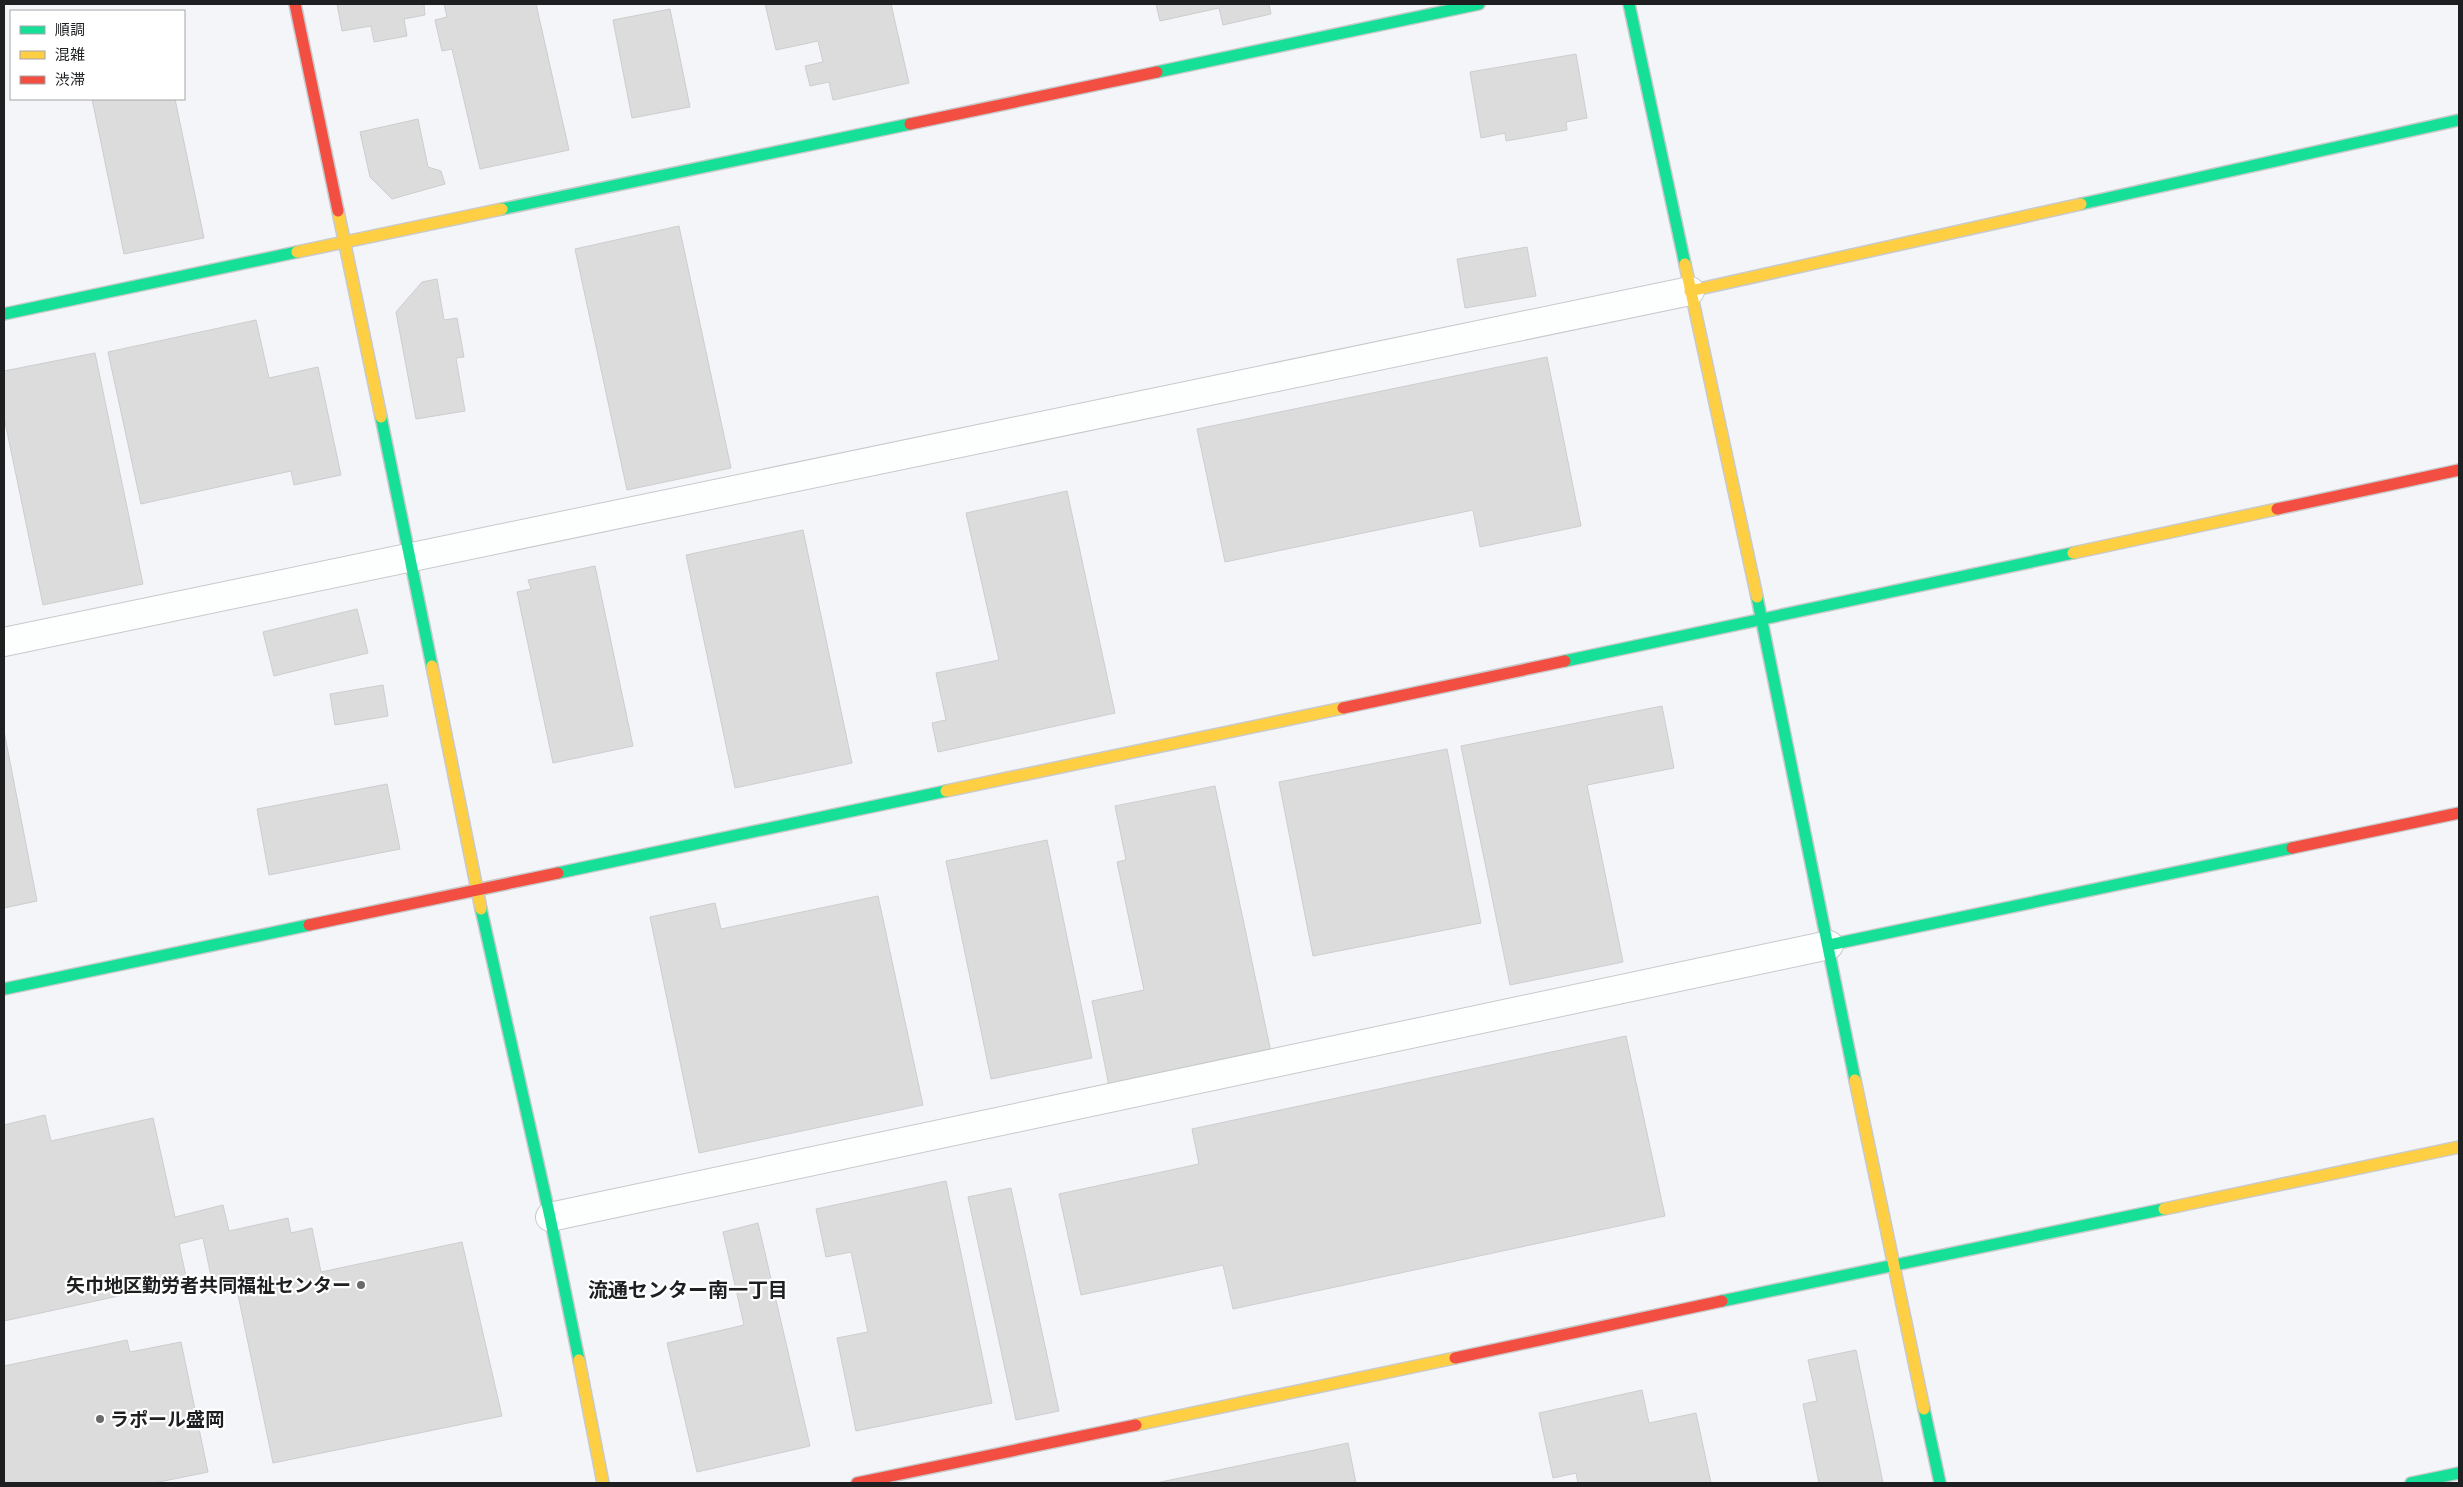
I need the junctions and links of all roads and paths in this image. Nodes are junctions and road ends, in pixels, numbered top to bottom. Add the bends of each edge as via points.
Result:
1 (294, 4) edge
2 (1479, 4) edge
3 (1629, 4) edge
4 (2459, 120) edge
5 (345, 243) junction
6 (1690, 291) junction
7 (4, 314) edge
8 (2459, 470) edge
9 (410, 556) junction
10 (1762, 620) junction
11 (4, 642) edge
12 (2459, 813) edge
13 (476, 888) junction
14 (1829, 945) junction
15 (4, 989) edge
16 (2459, 1147) edge
17 (550, 1217) junction
18 (1893, 1266) junction
19 (2459, 1473) edge
20 (603, 1483) edge
21 (857, 1483) edge
22 (1940, 1483) edge
23 (2410, 1483) edge

1 - 5 street
2 - 5 street
3 - 6 street
4 - 6 street
5 - 7 street
5 - 9 street
6 - 9 street
6 - 10 street
8 - 10 street
9 - 11 street
9 - 13 street
10 - 13 street
10 - 14 street
12 - 14 street
13 - 15 street
13 - 17 street
14 - 17 street
14 - 18 street
16 - 18 street
17 - 20 street
18 - 21 street
18 - 22 street
19 - 23 street

